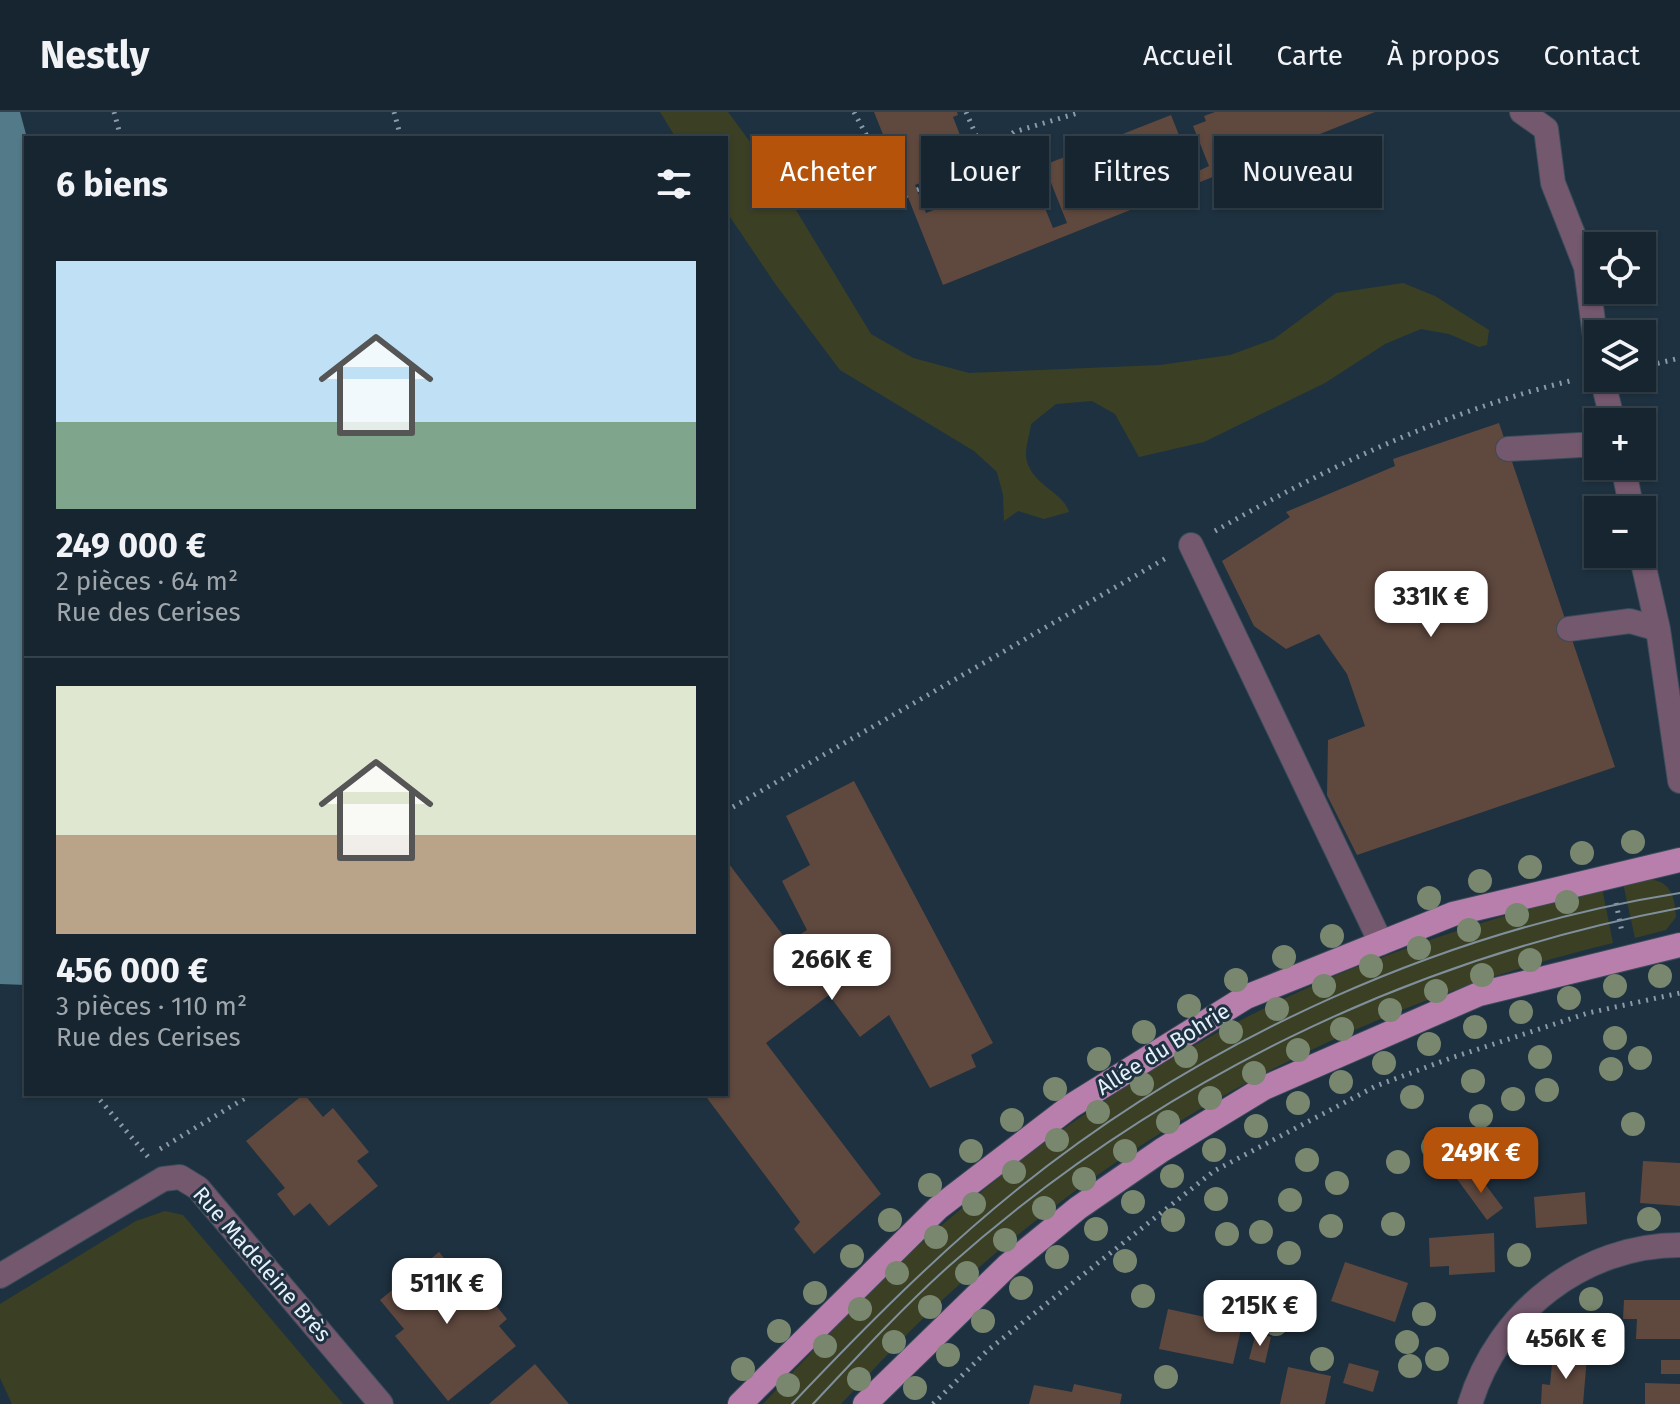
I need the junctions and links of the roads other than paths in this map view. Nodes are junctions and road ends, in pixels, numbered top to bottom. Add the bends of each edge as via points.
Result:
1 (1522, 112) edge
2 (1590, 320) edge
3 (1584, 445) edge
4 (1508, 449) dead end
5 (1191, 545) road end
6 (1644, 568) edge
7 (1569, 629) dead end
8 (1658, 629) junction
9 (1680, 781) edge
10 (1680, 860) edge
11 (1381, 943) junction
12 (1680, 945) edge
13 (1680, 1245) edge
14 (0, 1276) edge
15 (381, 1404) edge
16 (740, 1404) edge
17 (865, 1404) edge
18 (1470, 1404) edge

1 - 2 street via 1546,129 1553,183 1586,267
3 - 4 street
5 - 11 street
6 - 8 street
7 - 8 street via 1630,621
8 - 9 street
10 - 11 main road, Allée du Bohrie via 1453,914
11 - 16 main road, Allée du Bohrie via 1246,997 1071,1106 938,1208
12 - 17 main road via 1479,994 1264,1088 1078,1208 1007,1266
13 - 18 street via 1614,1254 1557,1283 1495,1349
14 - 15 street, Rue Madeleine Brès via 163,1179 180,1177 198,1188

